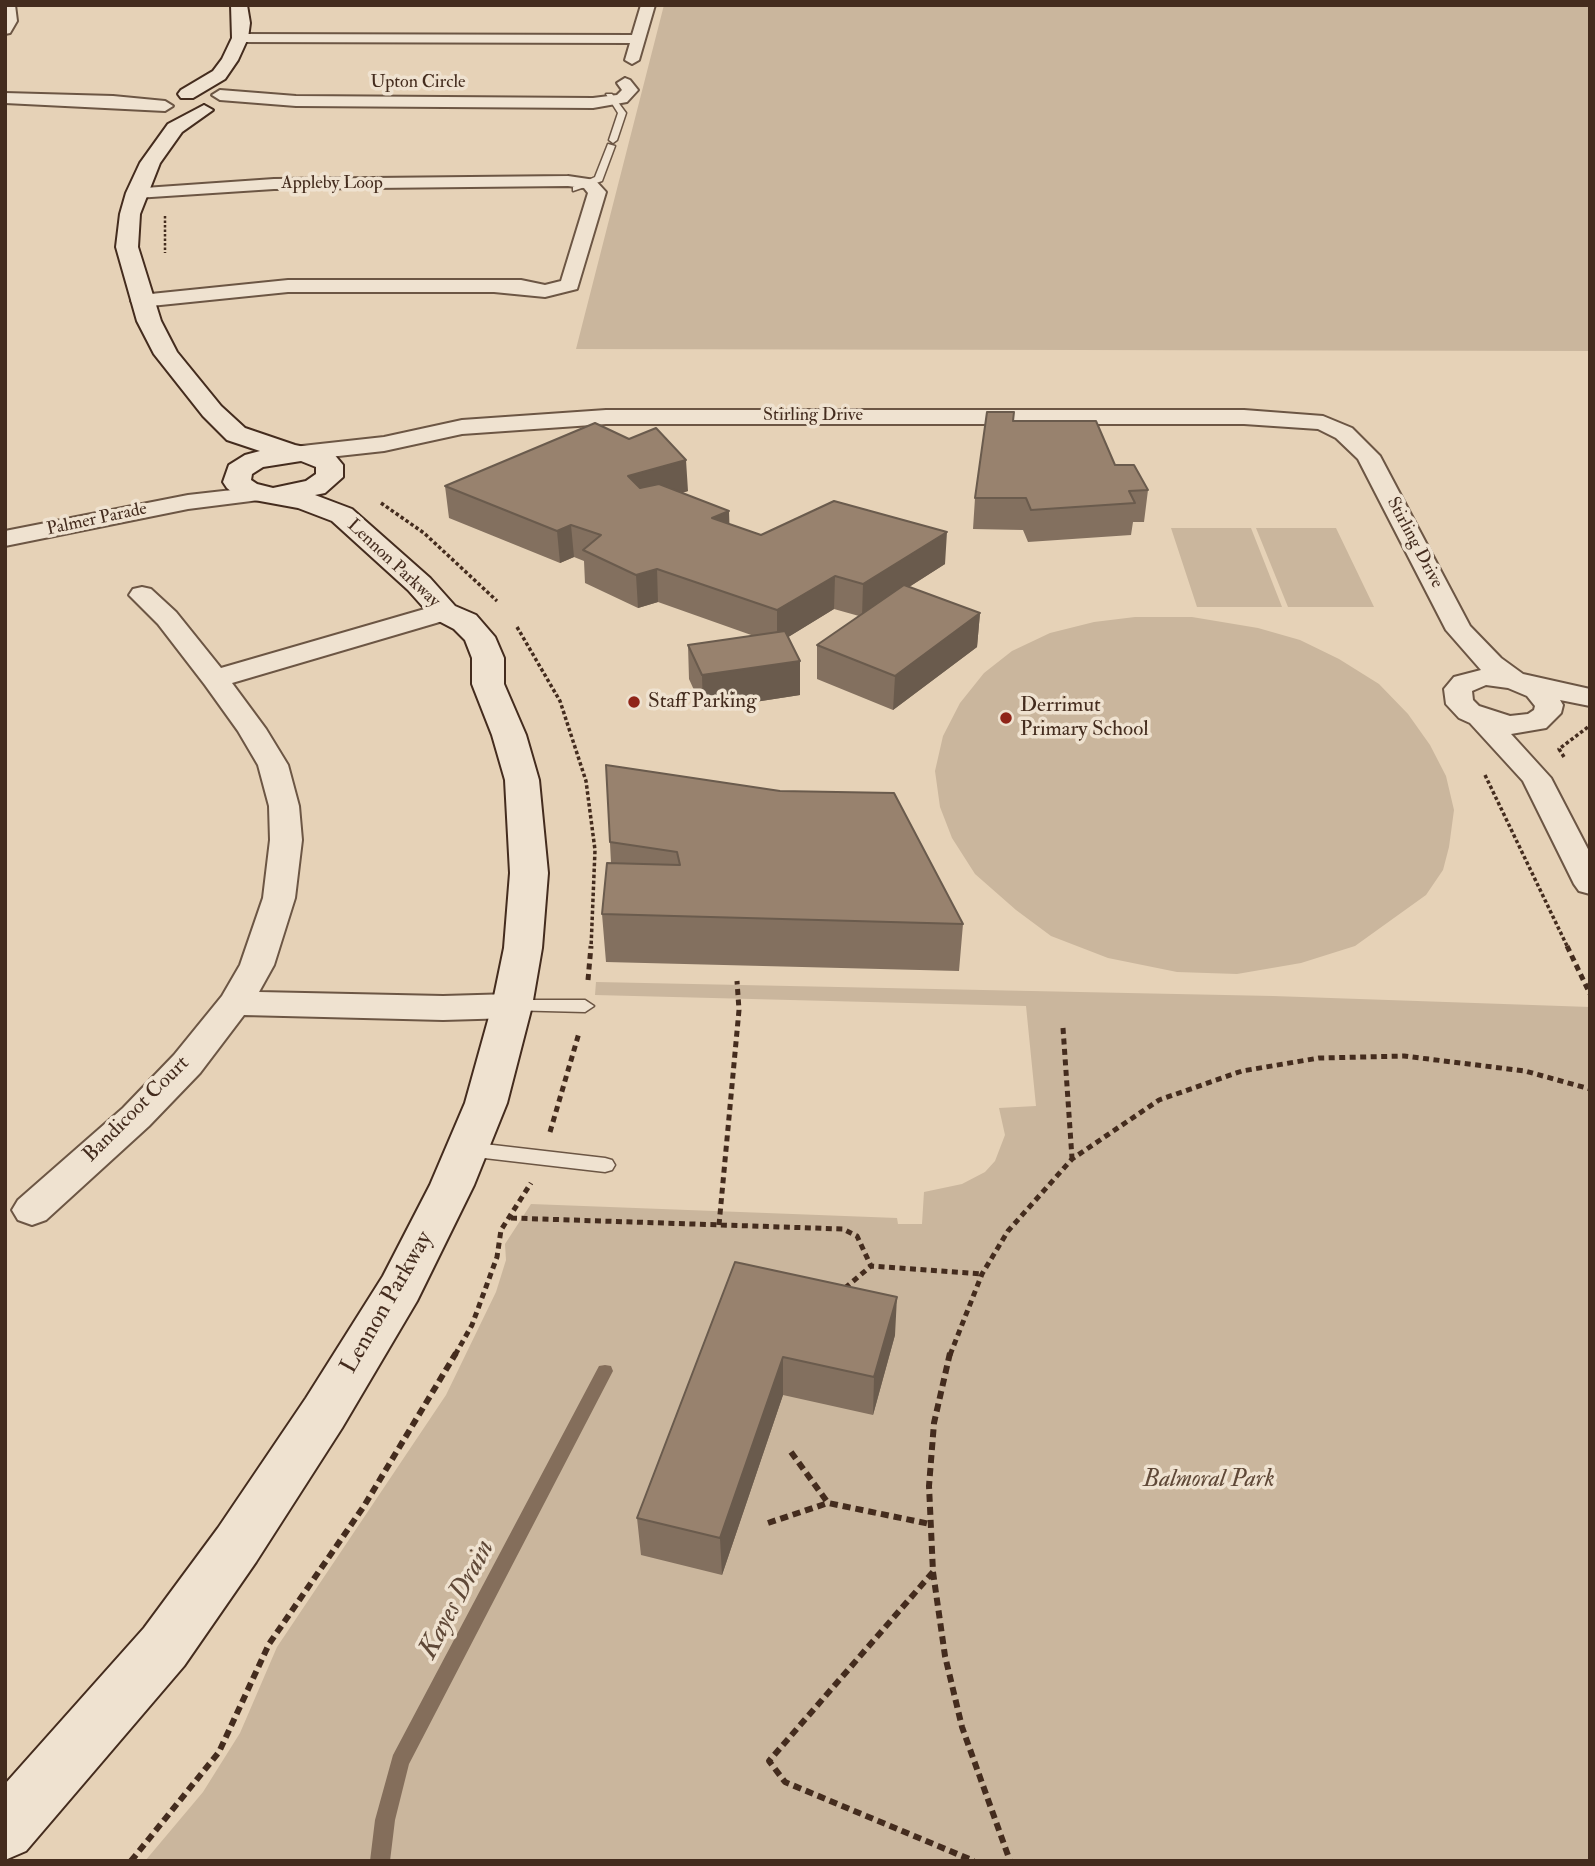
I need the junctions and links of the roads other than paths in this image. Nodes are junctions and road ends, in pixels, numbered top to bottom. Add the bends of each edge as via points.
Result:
1 (8, 5) edge
2 (239, 5) edge
3 (648, 5) edge
4 (5, 30) edge
5 (240, 38) junction
6 (638, 39) junction
7 (219, 75) junction
8 (5, 98) edge
9 (611, 99) junction
10 (113, 101) joint
11 (214, 102) junction
12 (175, 106) junction
13 (582, 186) junction
14 (136, 193) junction
15 (141, 301) junction
16 (236, 434) junction
17 (384, 444) junction
18 (297, 453) junction
19 (242, 468) junction
20 (334, 473) junction
21 (266, 495) junction
22 (188, 502) junction
23 (342, 515) junction
24 (5, 539) edge
25 (142, 596) dead end
26 (444, 612) junction
27 (1459, 630) junction
28 (215, 679) junction
29 (1519, 682) junction
30 (1464, 683) junction
31 (1587, 708) edge
32 (1481, 718) junction
33 (1539, 720) junction
34 (1536, 778) junction
35 (1590, 884) edge
36 (235, 1003) junction
37 (512, 1006) junction
38 (585, 1006) road end
39 (467, 1149) junction
40 (605, 1166) dead end
41 (32, 1210) dead end
42 (5, 1830) edge

1 - 4 street via 10,21
2 - 5 street
3 - 6 street
5 - 6 street
5 - 7 street, Lennon Parkway
6 - 9 street via 625,83 628,95
7 - 11 street, Lennon Parkway
7 - 12 street, Lennon Parkway
8 - 10 street
9 - 11 street, Upton Circle
9 - 13 lane via 622,113 604,170 599,178
10 - 12 street
11 - 12 street, Lennon Parkway
11 - 12 street
12 - 14 street, Lennon Parkway
13 - 14 street, Appleby Loop via 274,184
13 - 15 street via 591,205 570,285 529,290 288,286
14 - 15 street, Lennon Parkway via 127,247
15 - 16 street, Lennon Parkway via 166,354
16 - 18 street, Lennon Parkway
16 - 19 street
17 - 18 street, Stirling Drive
17 - 20 street, Stirling Drive
17 - 27 street, Stirling Drive via 462,427 560,418 1244,416 1323,423 1344,433 1368,456
18 - 19 street via 266,457
18 - 20 street, Lennon Parkway via 324,459
19 - 21 street via 236,477 241,487
19 - 22 street, Palmer Parade
20 - 21 street via 302,492
20 - 23 street, Lennon Parkway
21 - 22 street, Palmer Parade
21 - 23 street, Lennon Parkway via 304,501
22 - 24 street, Palmer Parade
23 - 26 street, Lennon Parkway
25 - 28 street, Bandicoot Court via 167,618
26 - 28 street
26 - 37 street, Lennon Parkway via 441,628 462,663 488,684 519,769 529,873 523,948
27 - 29 street, Stirling Drive via 1491,664
27 - 30 street, Stirling Drive
28 - 36 street, Bandicoot Court via 273,765 284,806 286,839 279,898 257,965
29 - 30 street via 1485,677
29 - 31 street, Stirling Drive
29 - 33 street via 1537,691 1549,705
30 - 32 street, Stirling Drive via 1457,696
31 - 33 street
32 - 33 street via 1510,725
32 - 34 street
33 - 34 street
34 - 35 street
36 - 37 street
36 - 41 street, Bandicoot Court via 187,1064
37 - 38 lane
37 - 39 street, Lennon Parkway via 486,1103
39 - 40 lane
39 - 42 street, Lennon Parkway via 400,1288 237,1545 164,1647

